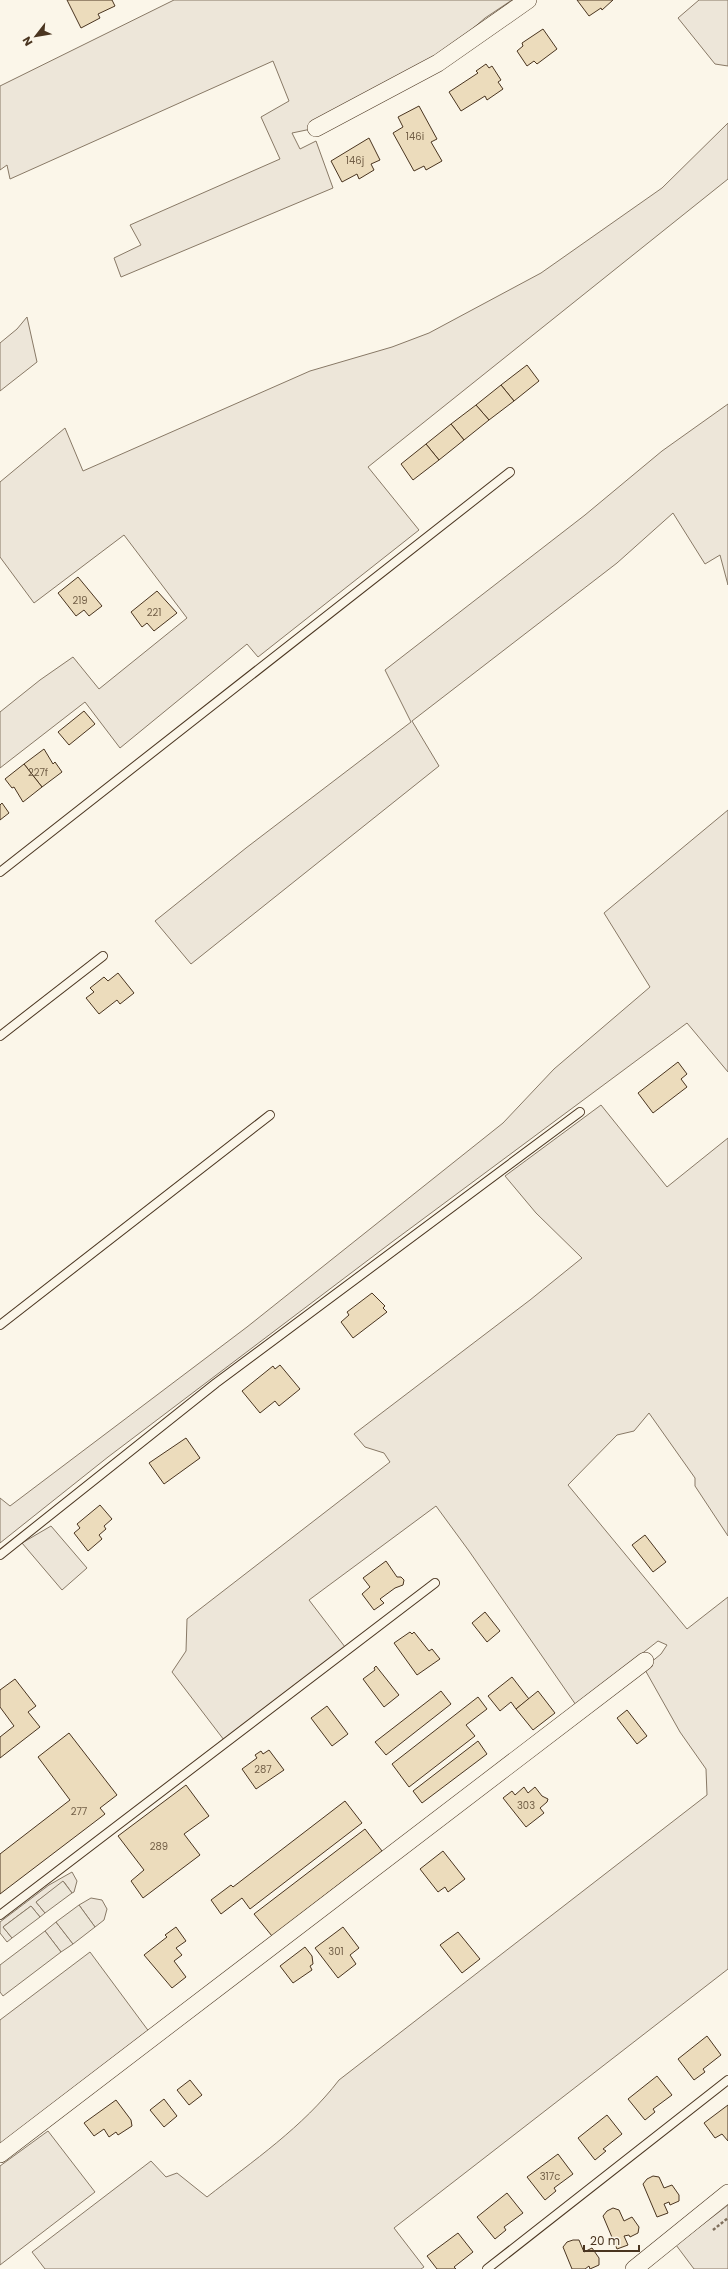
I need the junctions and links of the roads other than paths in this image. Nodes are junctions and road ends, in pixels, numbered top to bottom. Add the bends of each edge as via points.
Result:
1 (528, 0) edge
2 (316, 128) dead end
3 (510, 472) dead end
4 (0, 872) edge
5 (103, 956) dead end
6 (0, 1036) edge
7 (580, 1112) dead end
8 (270, 1115) dead end
9 (0, 1325) edge
10 (0, 1555) edge
11 (435, 1583) dead end
12 (645, 1660) dead end
13 (0, 1915) edge
14 (728, 2080) edge
15 (0, 2154) edge
16 (728, 2193) edge
17 (487, 2269) edge
18 (634, 2269) edge

1 - 2 street via 438,63
3 - 4 lane
5 - 6 lane
7 - 10 lane via 216,1383
8 - 9 lane
11 - 13 lane
12 - 15 street
14 - 17 lane
16 - 18 street

